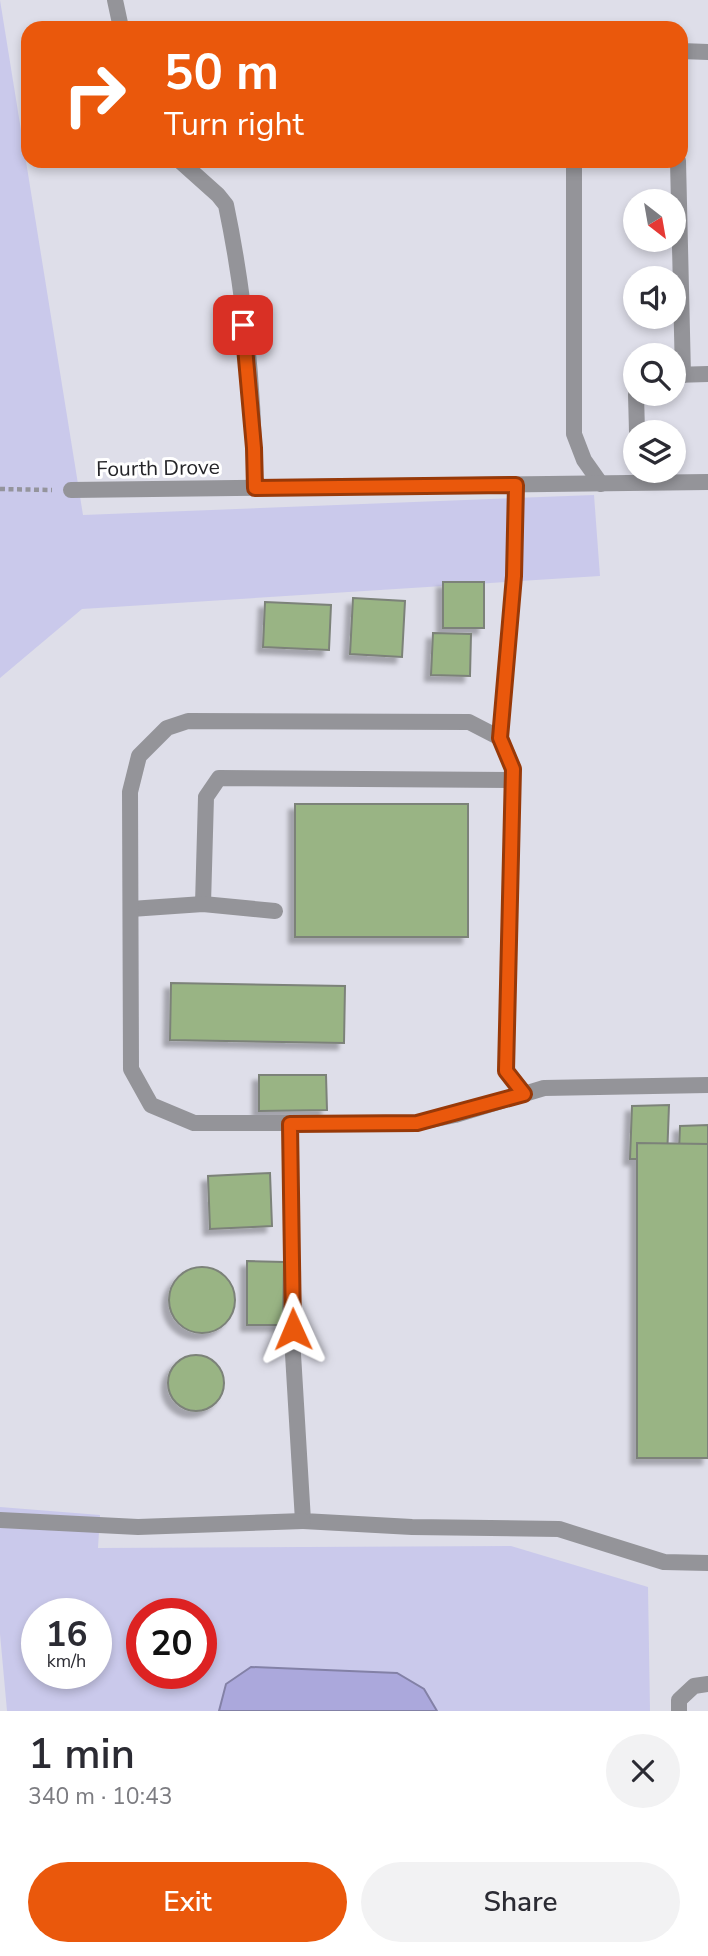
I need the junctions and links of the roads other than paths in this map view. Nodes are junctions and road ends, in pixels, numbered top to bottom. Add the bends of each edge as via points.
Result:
1 (115, 0) edge
2 (120, 21) edge
3 (688, 51) edge
4 (708, 52) edge
5 (188, 168) edge
6 (574, 168) edge
7 (678, 168) edge
8 (678, 343) edge
9 (708, 374) edge
10 (686, 375) edge
11 (623, 480) edge
12 (686, 480) edge
13 (708, 482) edge
14 (601, 484) junction
15 (516, 485) junction
16 (255, 488) junction
17 (71, 490) road end
18 (500, 738) junction
19 (513, 780) junction
20 (203, 904) junction
21 (131, 909) junction
22 (275, 911) dead end
23 (708, 1085) edge
24 (524, 1094) junction
25 (290, 1124) junction
26 (0, 1520) edge
27 (303, 1521) junction
28 (708, 1563) edge
29 (708, 1684) edge
30 (679, 1711) edge

1 - 2 lane
3 - 4 lane
5 - 16 lane via 226,205 241,300
6 - 14 lane via 574,434 584,460
7 - 8 lane
9 - 10 lane
11 - 14 lane, Fourth Drove
12 - 13 lane, Fourth Drove
14 - 15 lane, Fourth Drove
15 - 16 lane, Fourth Drove
15 - 18 lane via 514,576
16 - 17 lane, Fourth Drove
18 - 19 lane
18 - 21 lane via 469,722 188,721 167,728 139,755 130,792
19 - 20 lane via 219,778 206,797
19 - 24 lane via 506,1071
20 - 21 lane
20 - 22 lane
21 - 25 lane via 131,1069 151,1105 194,1123
23 - 24 lane via 544,1088
24 - 25 lane via 417,1123
25 - 27 lane via 293,1354
26 - 27 lane via 138,1527
27 - 28 lane via 559,1529 664,1562
29 - 30 lane via 694,1686 679,1700

